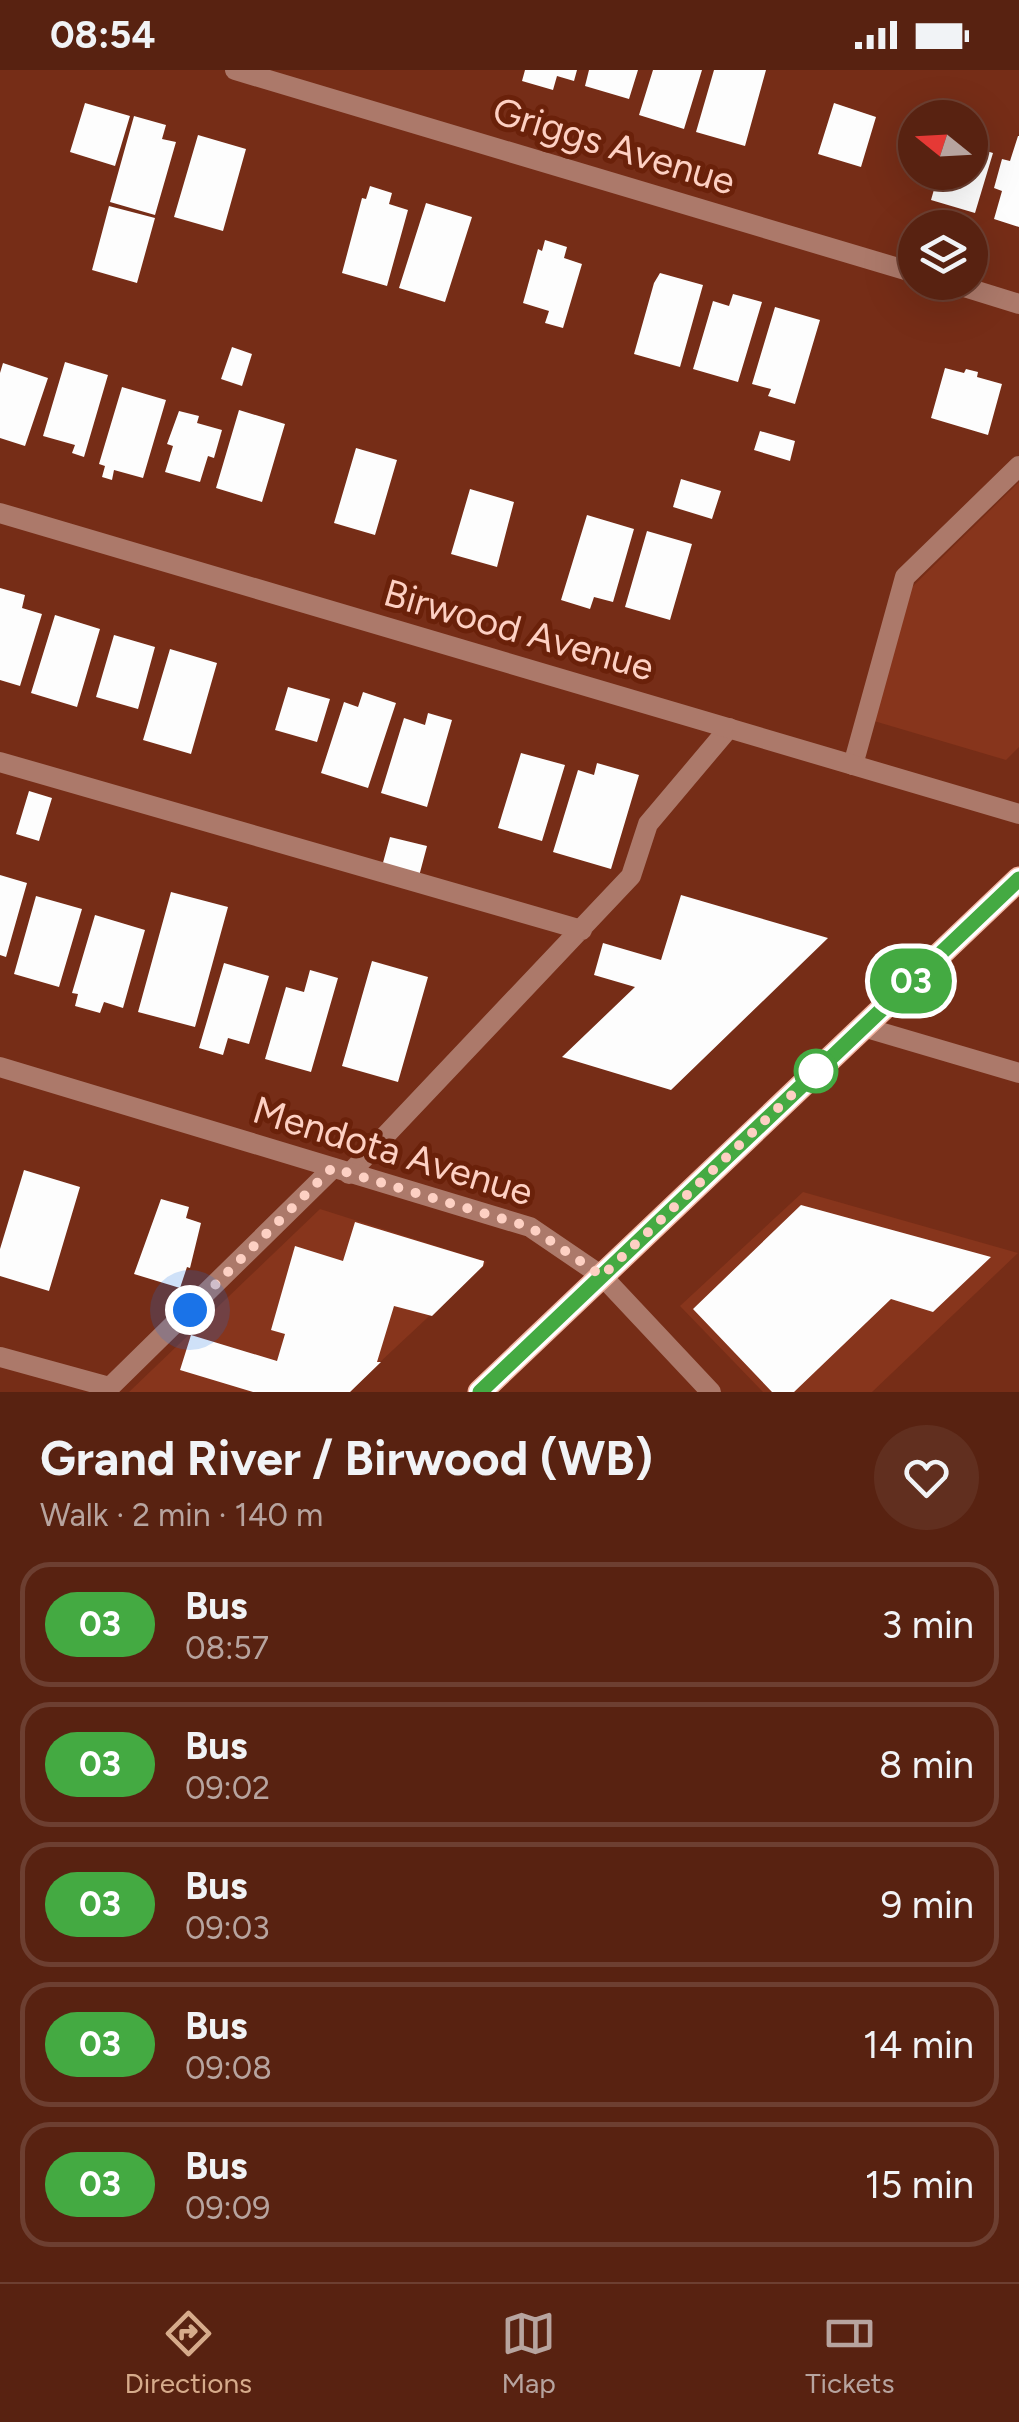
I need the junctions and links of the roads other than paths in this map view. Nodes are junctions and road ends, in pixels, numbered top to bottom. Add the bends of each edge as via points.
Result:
1 (235, 70) edge
2 (898, 268) edge
3 (988, 294) edge
4 (1019, 304) edge
5 (1019, 466) edge
6 (0, 513) edge
7 (729, 728) junction
8 (0, 762) edge
9 (853, 764) junction
10 (1019, 814) edge
11 (1019, 879) edge
12 (582, 930) junction
13 (863, 1027) junction
14 (0, 1067) edge
15 (1019, 1073) edge
16 (341, 1171) junction
17 (602, 1276) junction
18 (0, 1356) edge
19 (107, 1390) edge
20 (480, 1392) edge
21 (711, 1392) edge

1 - 2 street, Griggs Avenue
3 - 4 street
5 - 9 street via 905,577
6 - 7 street, Birwood Avenue
7 - 9 street, Birwood Avenue
7 - 12 street via 648,824 631,876
8 - 12 street
9 - 10 street, Birwood Avenue
11 - 13 main road
12 - 16 street
13 - 15 street
13 - 17 main road
14 - 16 street, Mendota Avenue
16 - 17 street, Mendota Avenue via 530,1227
16 - 19 street
17 - 20 main road
17 - 21 street, Mendota Avenue
18 - 19 street

